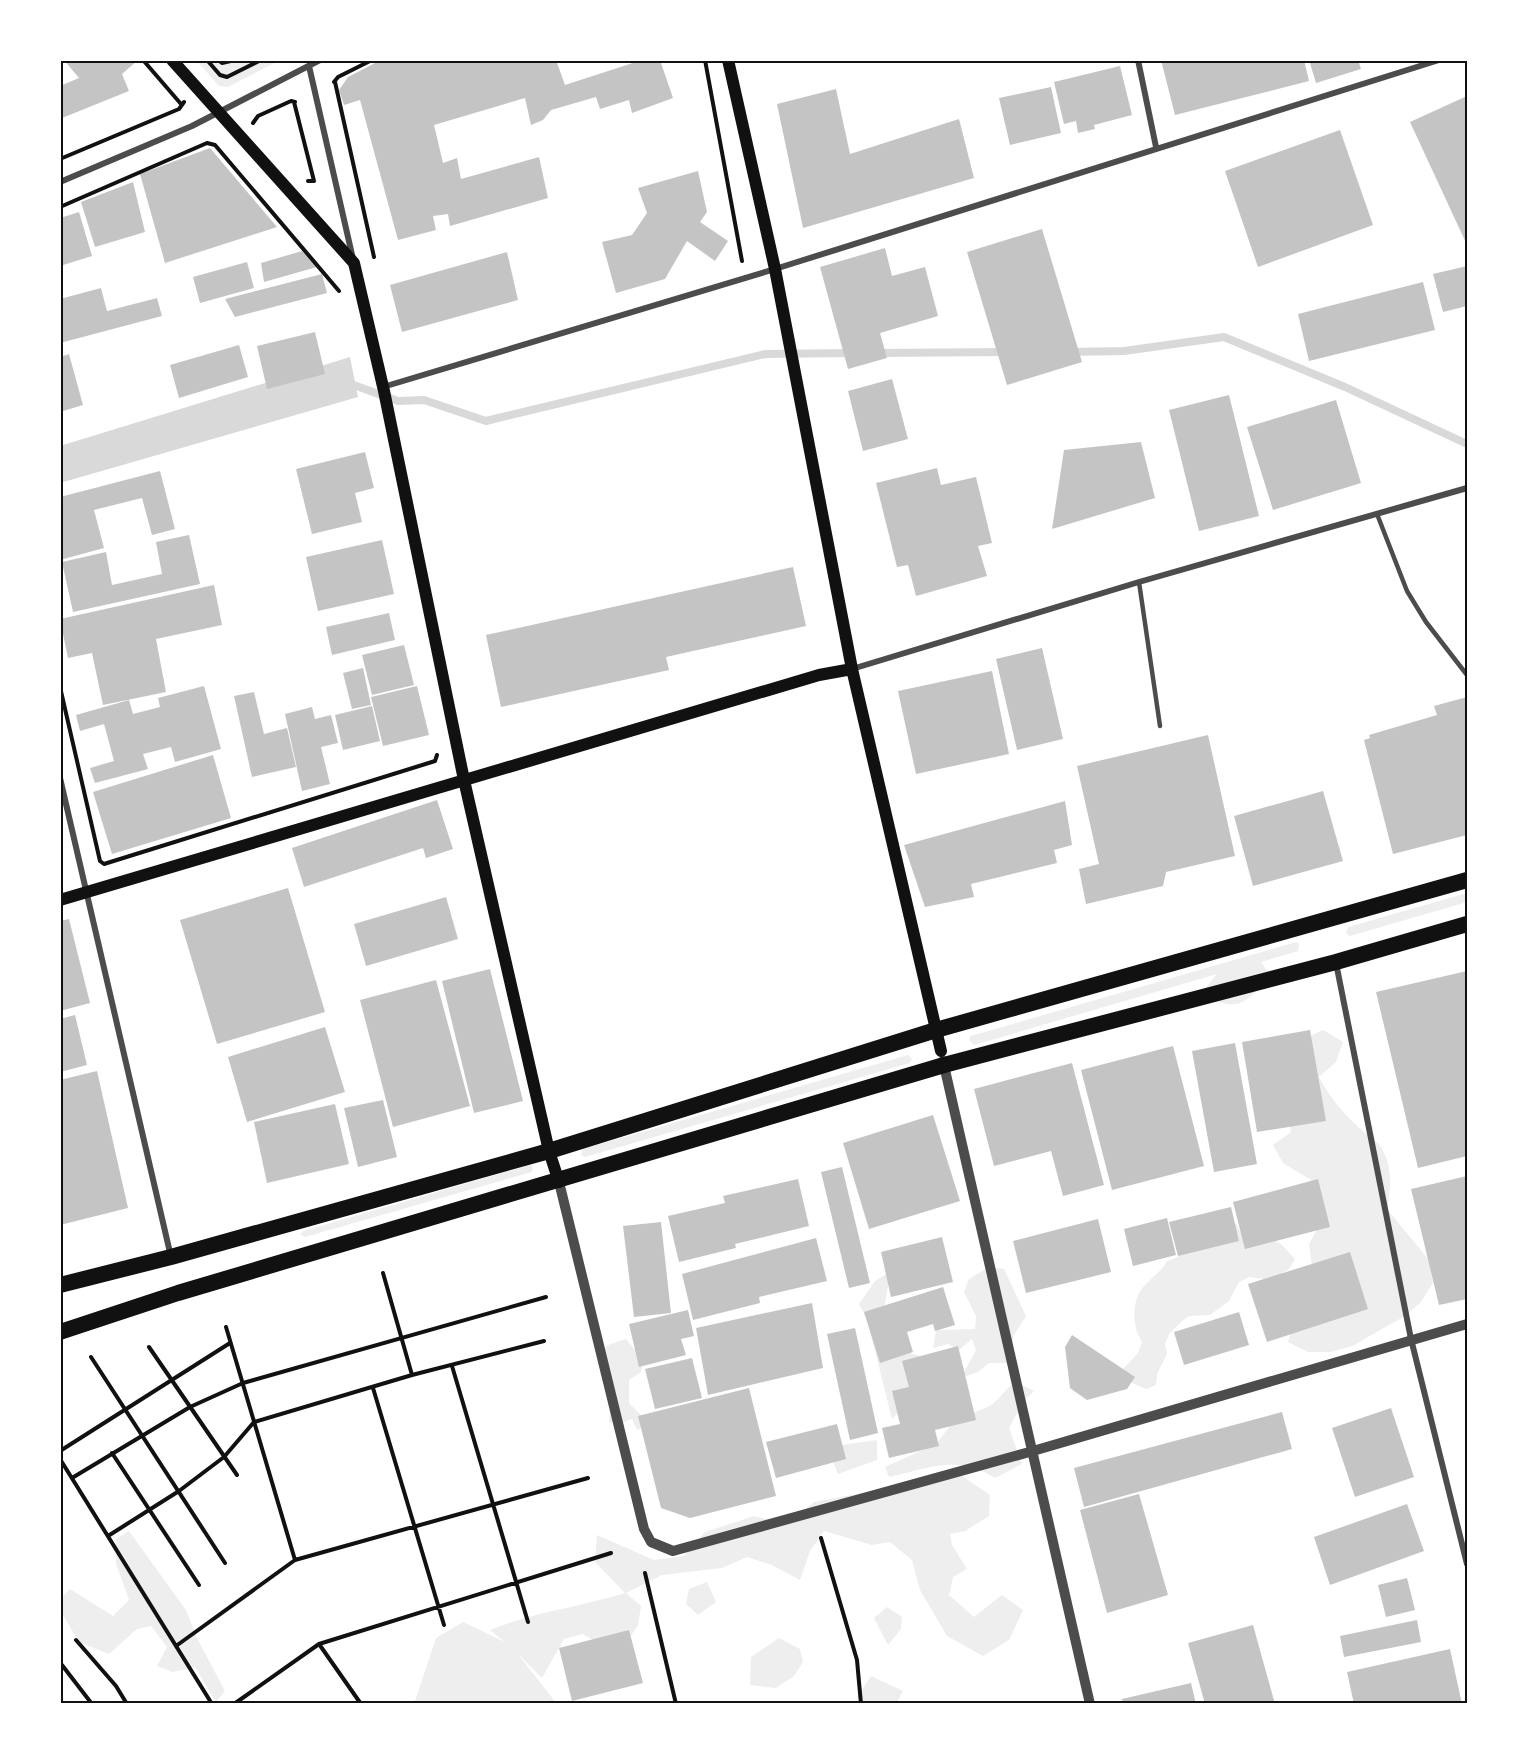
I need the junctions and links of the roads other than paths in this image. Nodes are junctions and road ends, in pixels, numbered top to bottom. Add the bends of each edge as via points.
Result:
1 (172, 60) edge
2 (320, 60) edge
3 (728, 60) edge
4 (1138, 60) edge
5 (1439, 60) edge
6 (309, 66) junction
7 (219, 113) junction
8 (1156, 147) junction
9 (60, 182) edge
10 (354, 263) junction
11 (774, 268) junction
12 (383, 389) junction
13 (1467, 488) edge
14 (1377, 514) junction
15 (1139, 582) junction
16 (852, 669) junction
17 (1467, 675) edge
18 (1160, 726) dead end
19 (60, 778) edge
20 (464, 780) junction
21 (1467, 880) edge
22 (86, 894) junction
23 (60, 900) edge
24 (1467, 924) edge
25 (1335, 962) junction
26 (936, 1030) junction
27 (942, 1058) junction
28 (551, 1157) junction
29 (559, 1182) junction
30 (171, 1257) junction
31 (60, 1285) edge
32 (1467, 1324) edge
33 (60, 1332) edge
34 (1412, 1339) junction
35 (1033, 1451) junction
36 (1467, 1564) edge
37 (1090, 1704) edge

1 - 7 main road
2 - 6 street
3 - 11 main road
4 - 8 street
5 - 8 street
6 - 7 street
6 - 10 street
7 - 9 street
7 - 10 main road
8 - 11 street
10 - 12 main road
11 - 12 street
11 - 16 main road
12 - 20 main road
13 - 14 street
14 - 15 street
14 - 17 lane via 1407,591
15 - 16 street
15 - 18 lane
16 - 20 main road via 819,675
16 - 26 main road
19 - 22 street
20 - 22 main road
20 - 28 main road
21 - 26 highway
22 - 23 main road
22 - 30 street
24 - 25 highway
25 - 27 highway
25 - 34 street
26 - 27 main road
26 - 28 highway
27 - 29 highway
27 - 35 street
28 - 29 main road
28 - 30 highway
29 - 33 highway via 178,1293
29 - 35 street via 644,1529 651,1542 673,1551
30 - 31 highway
32 - 34 street
34 - 35 street
34 - 36 street
35 - 37 street

